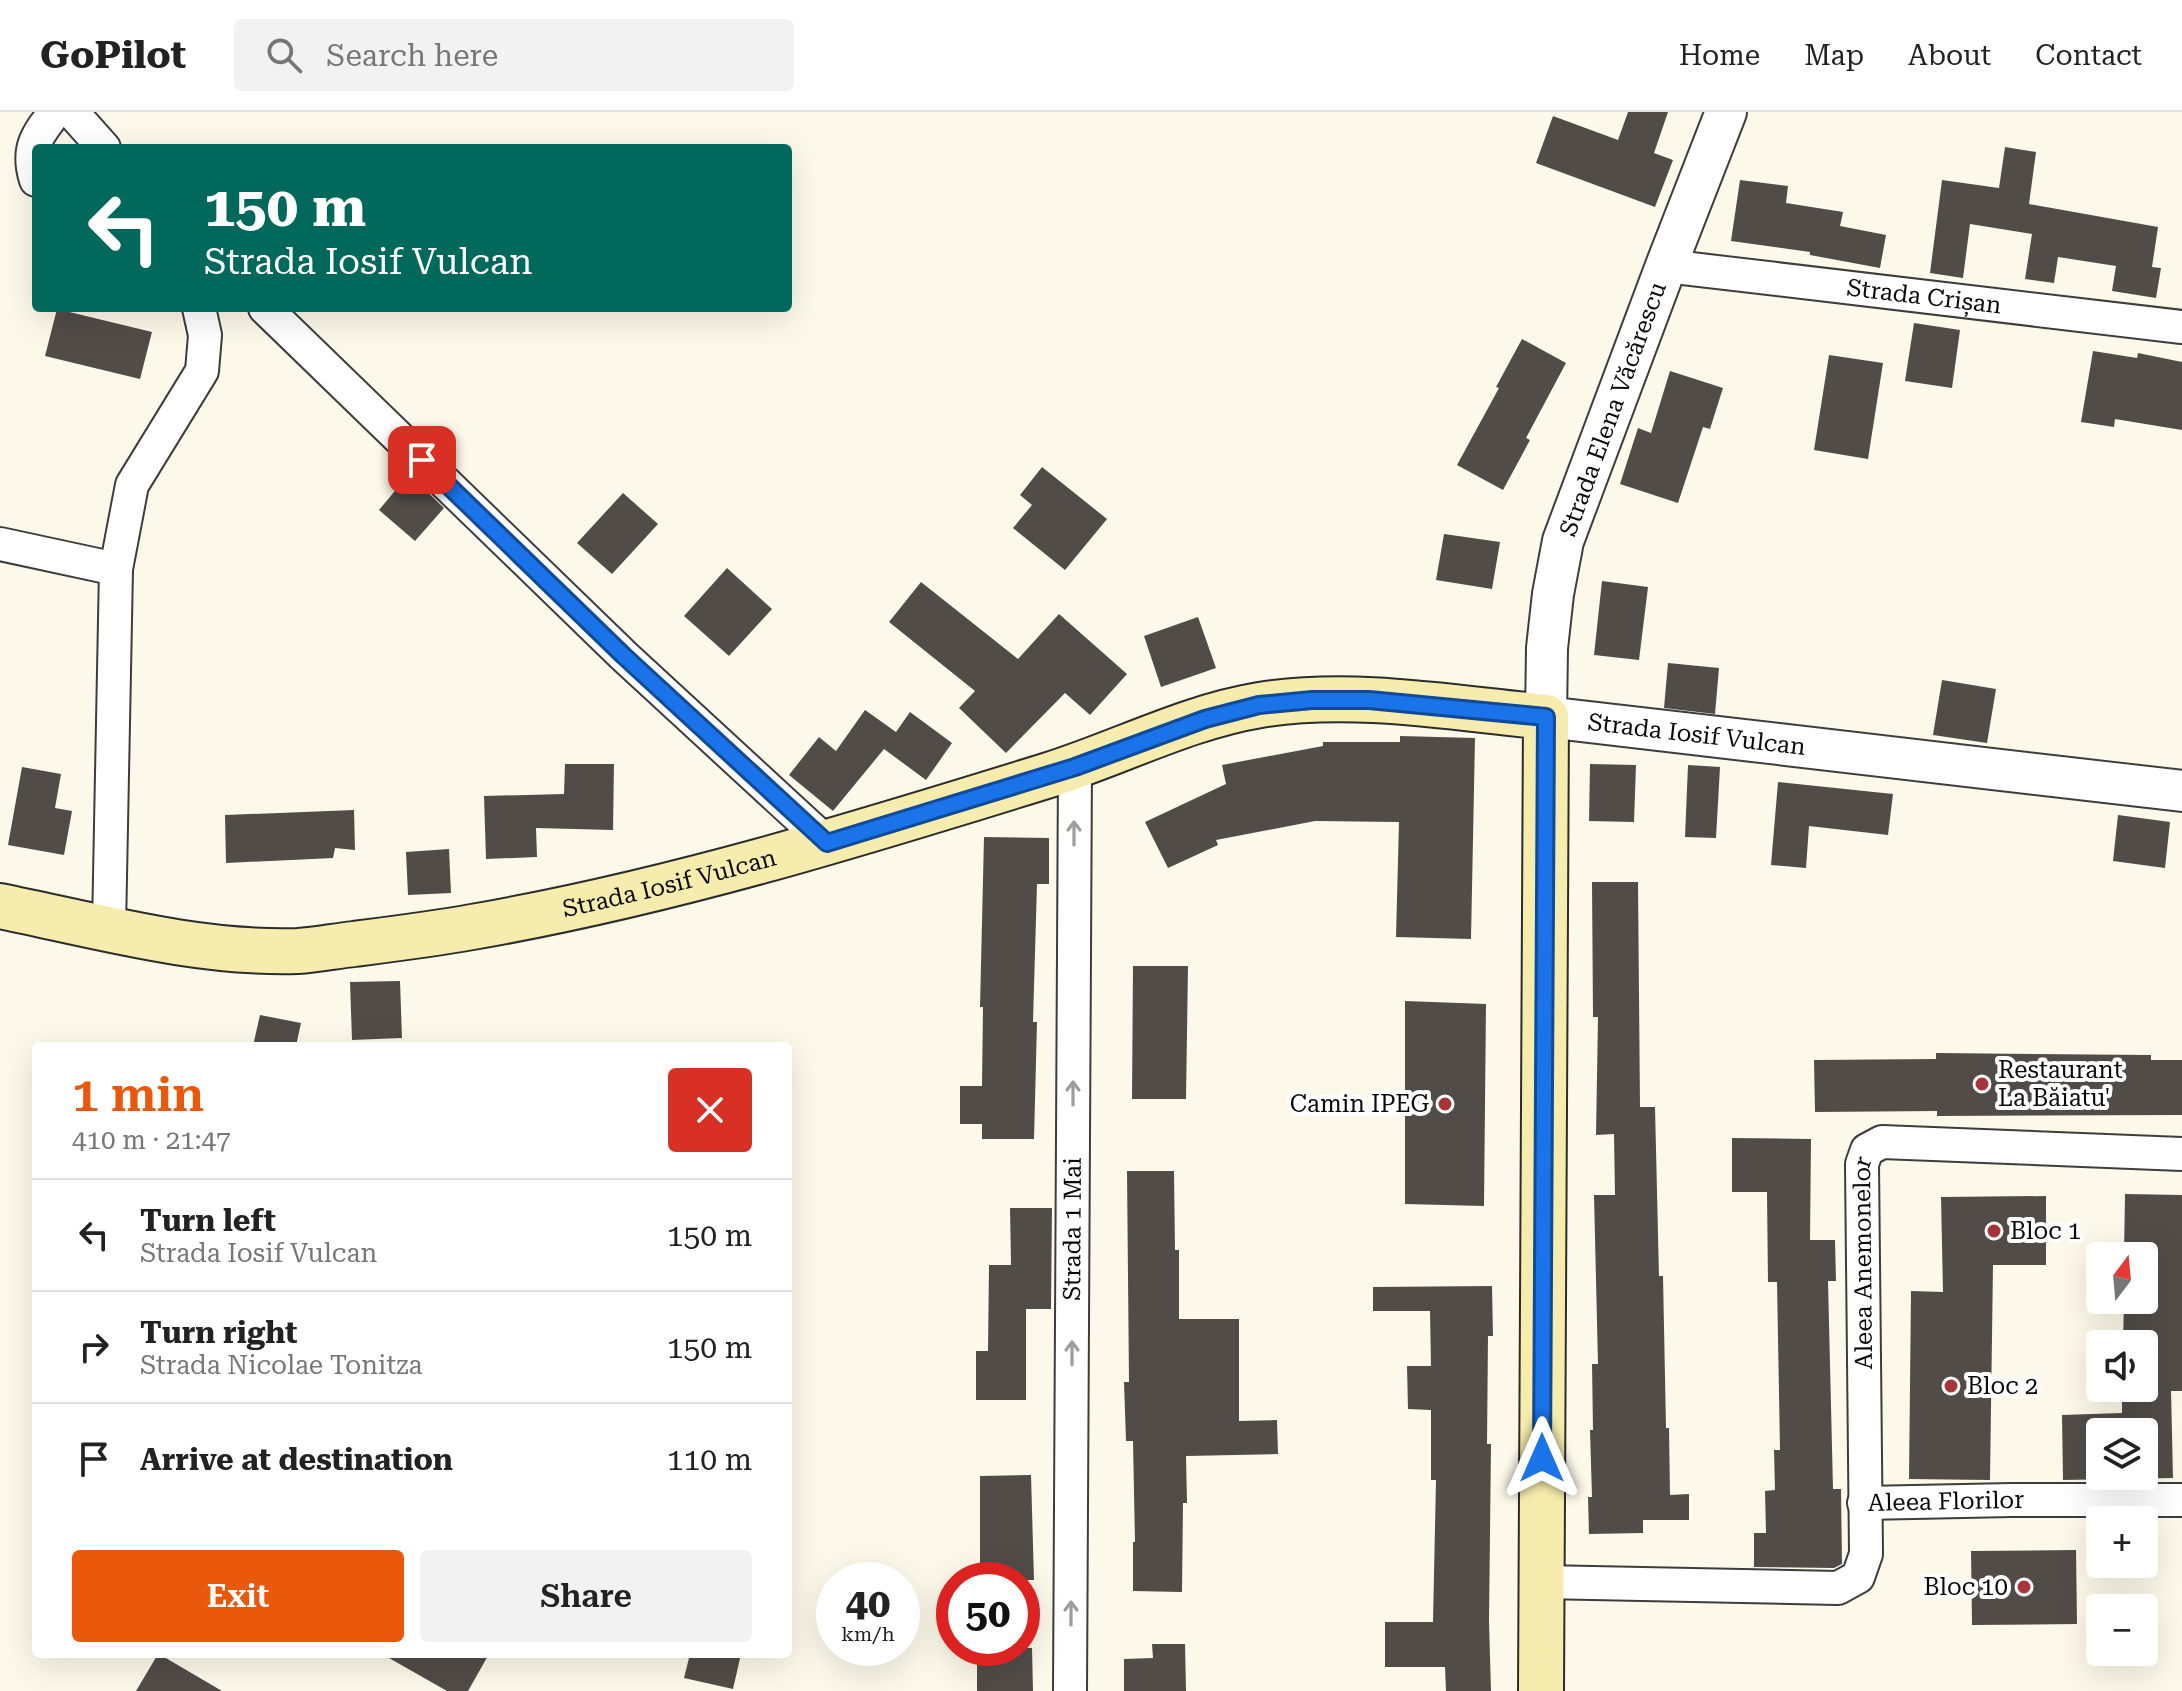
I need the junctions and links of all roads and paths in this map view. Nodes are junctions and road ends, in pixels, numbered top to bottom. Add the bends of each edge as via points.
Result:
1 (55, 112) edge
2 (72, 112) edge
3 (1726, 112) edge
4 (34, 144) edge
5 (100, 144) edge
6 (1666, 266) junction
7 (200, 312) edge
8 (269, 312) edge
9 (2182, 327) edge
10 (0, 544) edge
11 (116, 569) junction
12 (1546, 717) junction
13 (1075, 767) junction
14 (2182, 791) edge
15 (827, 843) junction
16 (0, 906) edge
17 (109, 928) junction
18 (2182, 1154) edge
19 (2182, 1500) edge
20 (1864, 1503) junction
21 (1542, 1582) junction
22 (1070, 1691) edge
23 (1541, 1691) edge

1 - 4 street
2 - 5 street
3 - 6 street, Strada Elena Văcărescu
6 - 9 street, Strada Crișan
6 - 12 street, Strada Elena Văcărescu via 1563,541 1547,648
7 - 11 street via 205,335 202,371 132,485
8 - 15 street via 624,656
10 - 11 street
11 - 17 street
12 - 13 main road, Strada Iosif Vulcan via 1369,700 1259,705
12 - 14 street, Strada Iosif Vulcan
12 - 21 main road
13 - 15 main road, Strada Iosif Vulcan
22 -> 13 street, Strada 1 Mai
15 - 17 main road, Strada Iosif Vulcan via 554,913 302,951 243,950
16 - 17 main road, Strada Iosif Vulcan
18 - 20 street, Aleea Anemonelor via 1882,1142 1867,1150 1862,1164
19 - 20 street, Aleea Florilor
20 - 21 street, Aleea Florilor via 1866,1554 1858,1577 1838,1588
21 - 23 main road

